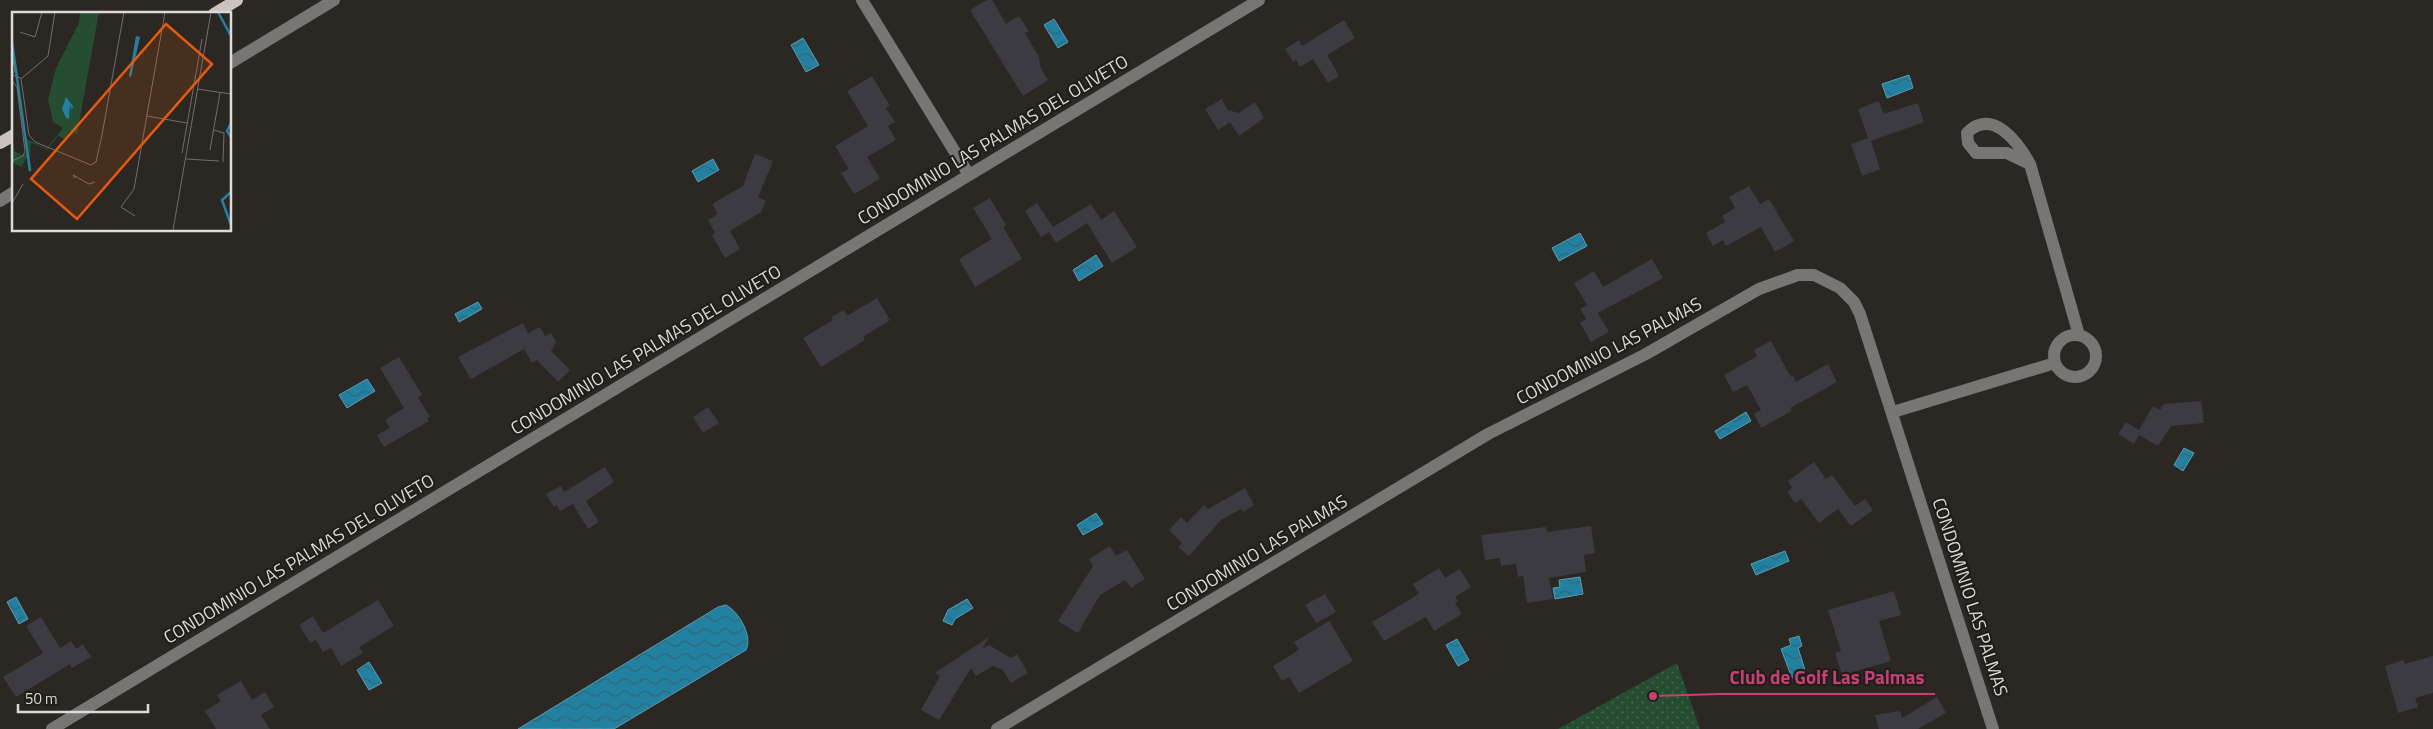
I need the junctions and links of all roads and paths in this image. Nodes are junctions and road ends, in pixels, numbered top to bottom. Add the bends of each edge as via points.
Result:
1 (237, 0) edge
2 (334, 0) edge
3 (862, 0) edge
4 (1259, 0) edge
5 (217, 12) edge
6 (231, 62) edge
7 (12, 136) edge
8 (0, 143) edge
9 (2030, 164) junction
10 (969, 175) junction
11 (12, 193) edge
12 (0, 201) edge
13 (2079, 335) junction
14 (2055, 363) junction
15 (1893, 412) junction
16 (52, 729) edge
17 (997, 729) edge
18 (1994, 729) edge

1 - 5 main road
2 - 6 street
3 - 10 street
4 - 10 street, CONDOMINIO LAS PALMAS DEL OLIVETO
7 - 8 main road
9 - 9 street via 2013,139 1996,126 1976,124 1967,133 1968,143 1976,153 2007,153
9 - 13 street
10 - 16 street, CONDOMINIO LAS PALMAS DEL OLIVETO
11 - 12 street
13 - 14 street via 2068,336 2059,342 2054,352
13 - 14 street via 2095,348 2096,359 2092,369 2084,376 2074,378 2061,372
14 - 15 street
15 - 17 street, CONDOMINIO LAS PALMAS via 1854,302 1834,282 1814,275 1780,280 1646,354 1488,434
15 - 18 street, CONDOMINIO LAS PALMAS

